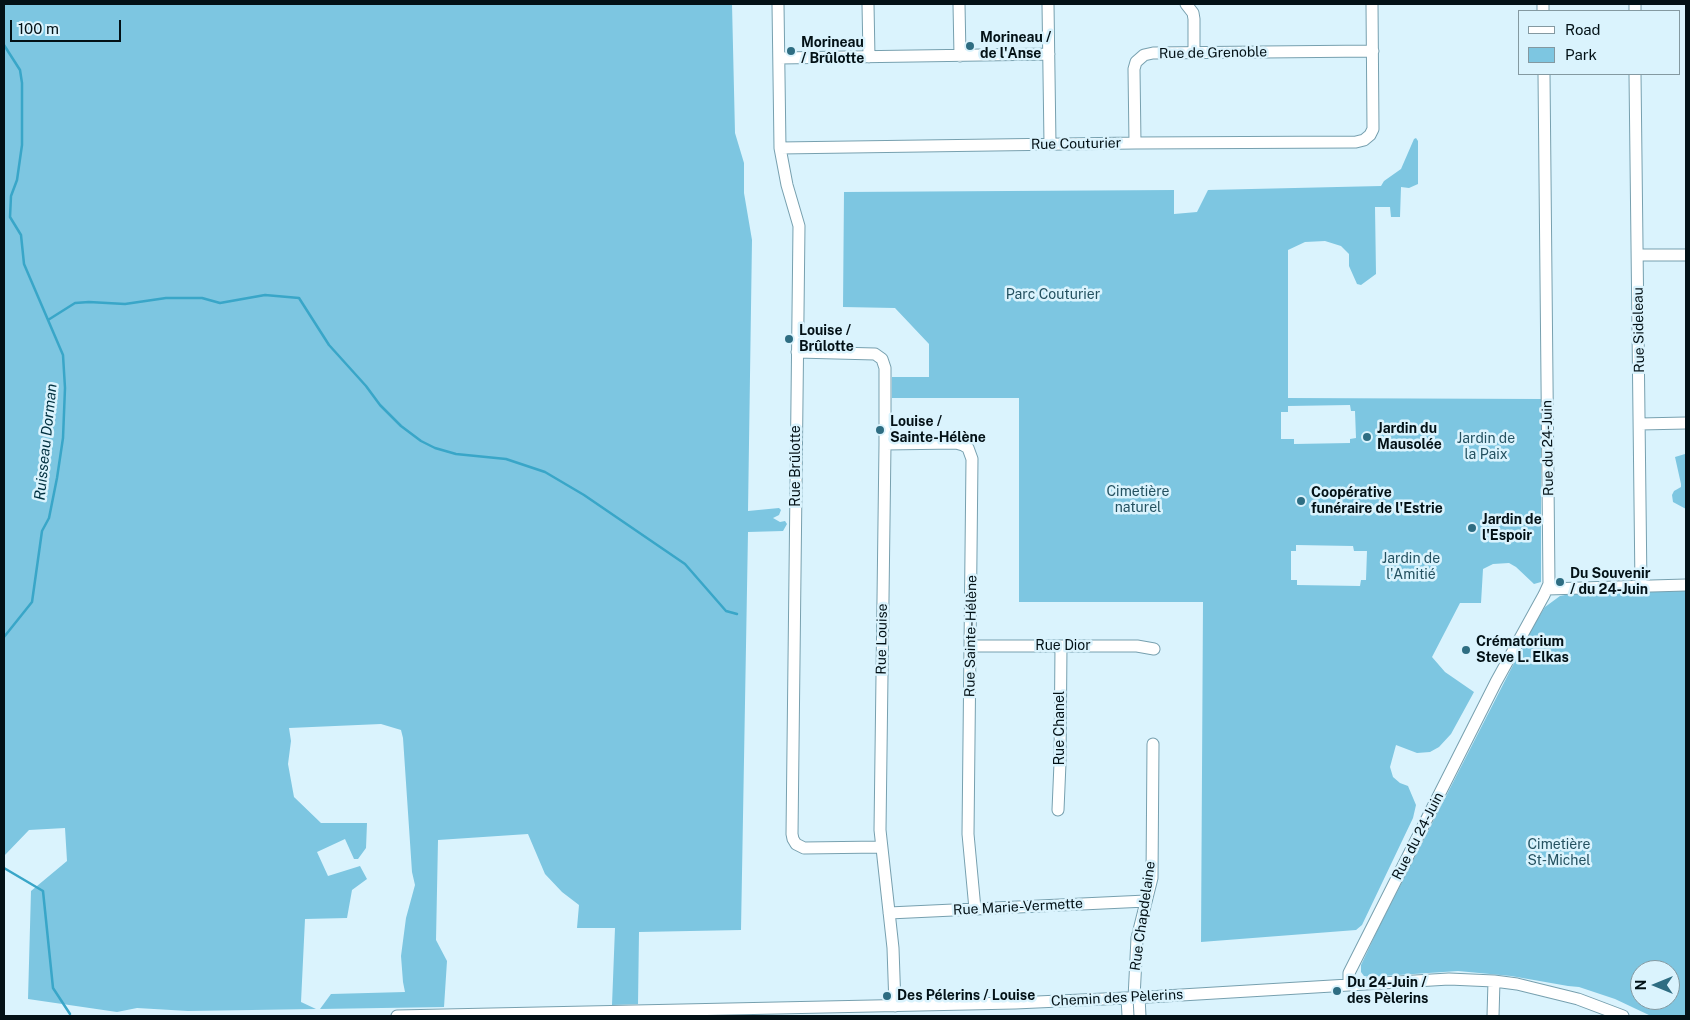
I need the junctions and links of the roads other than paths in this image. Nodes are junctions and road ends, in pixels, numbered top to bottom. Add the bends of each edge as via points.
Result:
1 (778, 4) edge
2 (868, 4) edge
3 (959, 4) edge
4 (1048, 4) edge
5 (1186, 4) edge
6 (1372, 4) edge
7 (1373, 51) junction
8 (1194, 52) junction
9 (1049, 54) junction
10 (960, 56) junction
11 (868, 57) junction
12 (779, 58) junction
13 (1544, 75) edge
14 (1636, 75) edge
15 (1135, 143) junction
16 (1050, 144) junction
17 (780, 148) junction
18 (1638, 255) junction
19 (1686, 255) edge
20 (797, 352) junction
21 (1640, 424) junction
22 (1686, 424) edge
23 (885, 444) junction
24 (1686, 586) edge
25 (1641, 587) junction
26 (1547, 590) junction
27 (971, 646) junction
28 (1061, 646) junction
29 (1154, 650) dead end
30 (1153, 744) dead end
31 (1058, 810) dead end
32 (881, 848) junction
33 (1146, 902) junction
34 (976, 909) junction
35 (889, 913) junction
36 (1494, 981) junction
37 (1349, 985) junction
38 (1134, 998) junction
39 (895, 1006) junction
40 (717, 1013) edge
41 (627, 1014) edge
42 (538, 1015) edge
43 (396, 1016) edge
44 (1128, 1016) edge
45 (1140, 1016) edge
46 (1493, 1016) edge
47 (1623, 1016) edge

1 - 12 street, Rue Brûlotte
2 - 11 street
3 - 10 street
4 - 9 street
5 - 8 street via 1193,13
6 - 7 street
7 - 8 street, Rue de Grenoble
7 - 15 street, Rue Couturier via 1374,122 1370,135 1364,140
8 - 15 street, Rue de Grenoble via 1153,53 1136,62
9 - 10 street
9 - 16 street
10 - 11 street
11 - 12 street
12 - 17 street, Rue Brûlotte
13 - 26 street, Rue du 24-Juin via 1550,577
14 - 18 street, Rue Sideleau
15 - 16 street, Rue Couturier
16 - 17 street, Rue Couturier
17 - 20 street, Rue Brûlotte via 799,226
18 - 19 street
18 - 21 street, Rue Sideleau
20 - 23 street, Rue Louise via 875,354 882,359
20 - 32 street, Rue Brûlotte via 792,839 804,848
21 - 22 street
21 - 25 street, Rue Sideleau
23 - 27 street, Rue Sainte-Hélène via 956,443 971,453
23 - 32 street, Rue Louise
24 - 25 street
25 - 26 street
26 - 37 street, Rue du 24-Juin via 1422,828 1350,973
27 - 28 street, Rue Dior
27 - 34 street, Rue Sainte-Hélène via 968,834
28 - 29 street, Rue Dior via 1137,646
28 - 31 street, Rue Chanel
30 - 33 street, Rue Chapdelaine via 1152,878
32 - 35 street, Rue Louise
33 - 34 street, Rue Marie-Vermette
33 - 38 street, Rue Chapdelaine via 1136,948
34 - 35 street, Rue Marie-Vermette
35 - 39 street, Rue Louise
36 - 37 street, Chemin des Pèlerins via 1434,979
36 - 46 street
36 - 47 street, Chemin des Pèlerins via 1578,999
37 - 38 street, Chemin des Pèlerins
38 - 39 street, Chemin des Pèlerins
38 - 44 street
38 - 45 street
39 - 40 street, Chemin des Pèlerins
40 - 41 street, Chemin des Pèlerins
41 - 42 street, Chemin des Pèlerins
42 - 43 street, Chemin des Pèlerins

